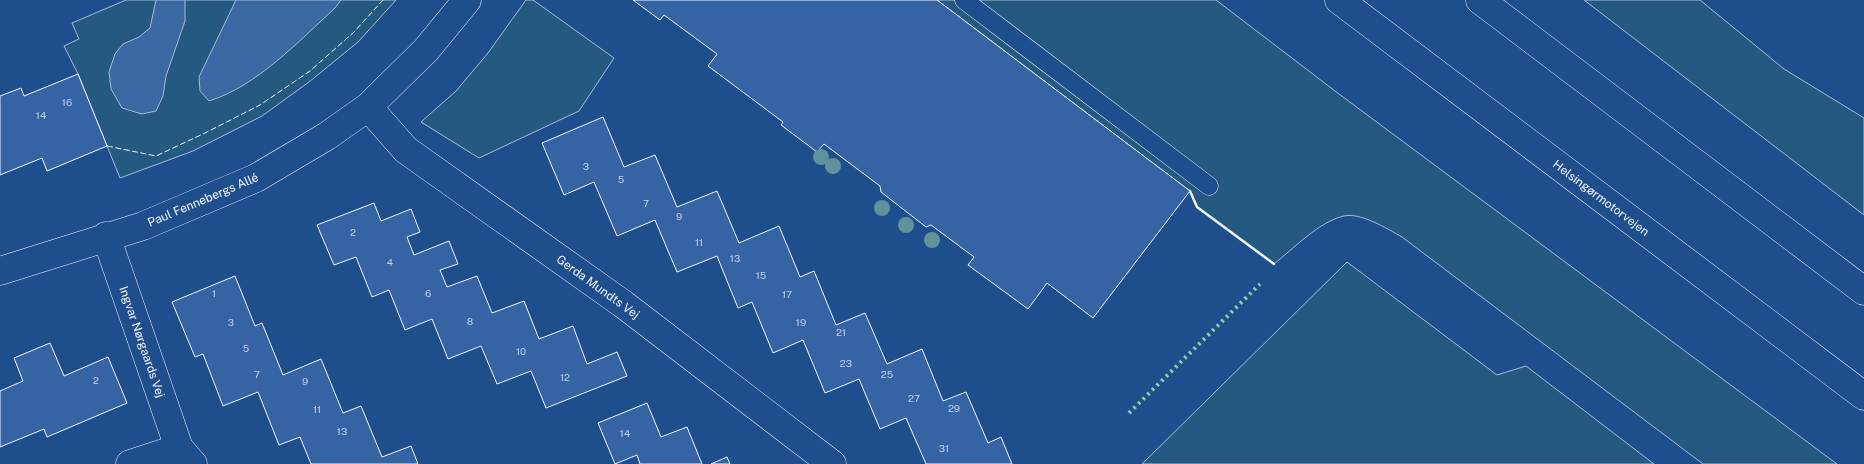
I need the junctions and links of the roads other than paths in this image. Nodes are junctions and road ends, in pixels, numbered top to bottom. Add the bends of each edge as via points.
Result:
1 (466, 0) edge
2 (964, 0) edge
3 (1338, 0) edge
4 (1480, 0) edge
5 (368, 107) junction
6 (1209, 186) dead end
7 (106, 236) junction
8 (0, 271) edge
9 (1864, 291) edge
10 (1864, 396) edge
11 (186, 456) edge
12 (130, 464) edge
13 (832, 464) edge

1 - 5 main road, Paul Fennebergs Allé via 426,50
2 - 6 lane
3 - 10 main road, Helsingørmotorvejen
4 - 9 main road
5 - 7 main road, Paul Fennebergs Allé via 327,136 256,178 143,226
5 - 13 main road, Gerda Mundts Vej via 406,150 623,304
7 - 8 main road, Paul Fennebergs Allé
7 - 11 main road, Ingvar Nørgaards Vej
11 - 12 main road, Ingvar Nørgaards Vej

